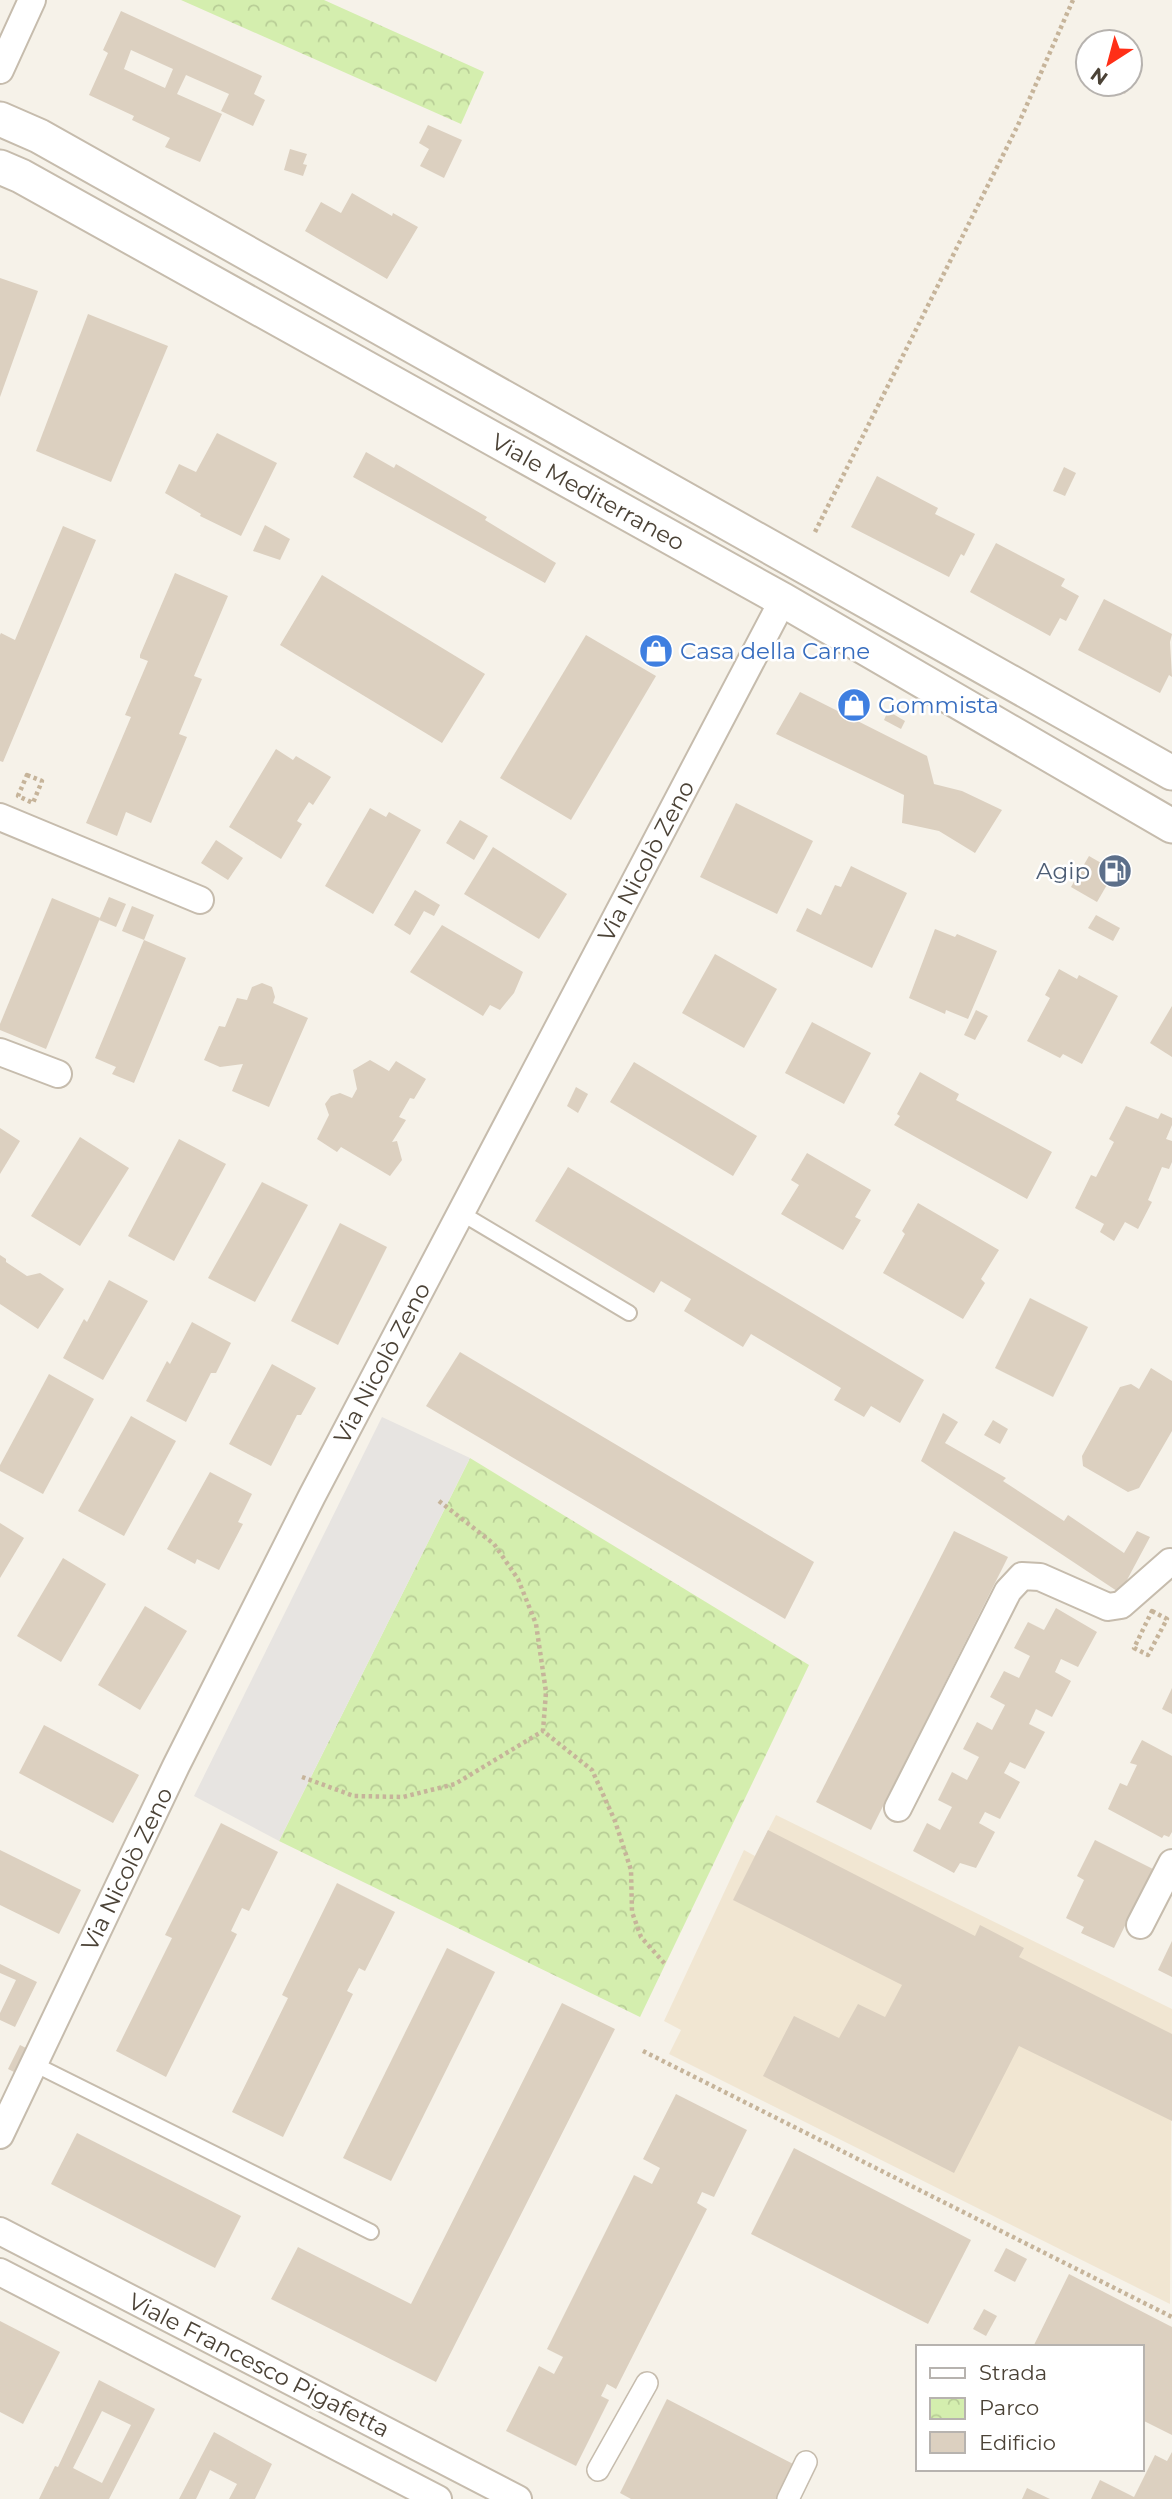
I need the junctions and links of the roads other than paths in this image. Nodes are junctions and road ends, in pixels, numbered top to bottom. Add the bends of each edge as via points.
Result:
1 (32, 0) edge
2 (0, 70) edge
3 (0, 119) edge
4 (0, 167) edge
5 (783, 600) junction
6 (1172, 774) edge
7 (0, 817) edge
8 (1172, 826) edge
9 (200, 900) dead end
10 (0, 1052) edge
11 (58, 1074) dead end
12 (461, 1213) junction
13 (629, 1312) dead end
14 (1171, 1561) edge
15 (898, 1808) dead end
16 (1172, 1863) edge
17 (1140, 1925) dead end
18 (34, 2064) junction
19 (0, 2135) edge
20 (0, 2231) edge
21 (372, 2232) dead end
22 (0, 2272) edge
23 (647, 2383) dead end
24 (806, 2462) dead end
25 (450, 2464) junction
26 (598, 2470) dead end
27 (436, 2498) edge
28 (518, 2499) edge
29 (788, 2499) edge

1 - 2 street
3 - 6 street, Viale Mediterraneo via 39,136
4 - 5 street, Viale Mediterraneo
5 - 8 street, Viale Mediterraneo
5 - 12 street, Via Nicolò Zeno
7 - 9 street
10 - 11 street
12 - 13 lane
12 - 18 street, Via Nicolò Zeno via 357,1407 176,1766
14 - 15 street via 1121,1605 1108,1607 1040,1577 1021,1576 1009,1591
16 - 17 street
18 - 19 street, Via Nicolò Zeno
18 - 21 lane
20 - 25 street, Viale Francesco Pigafetta
22 - 27 street, Viale Francesco Pigafetta
23 - 26 street
24 - 29 street
25 - 27 street
25 - 28 street, Viale Francesco Pigafetta

